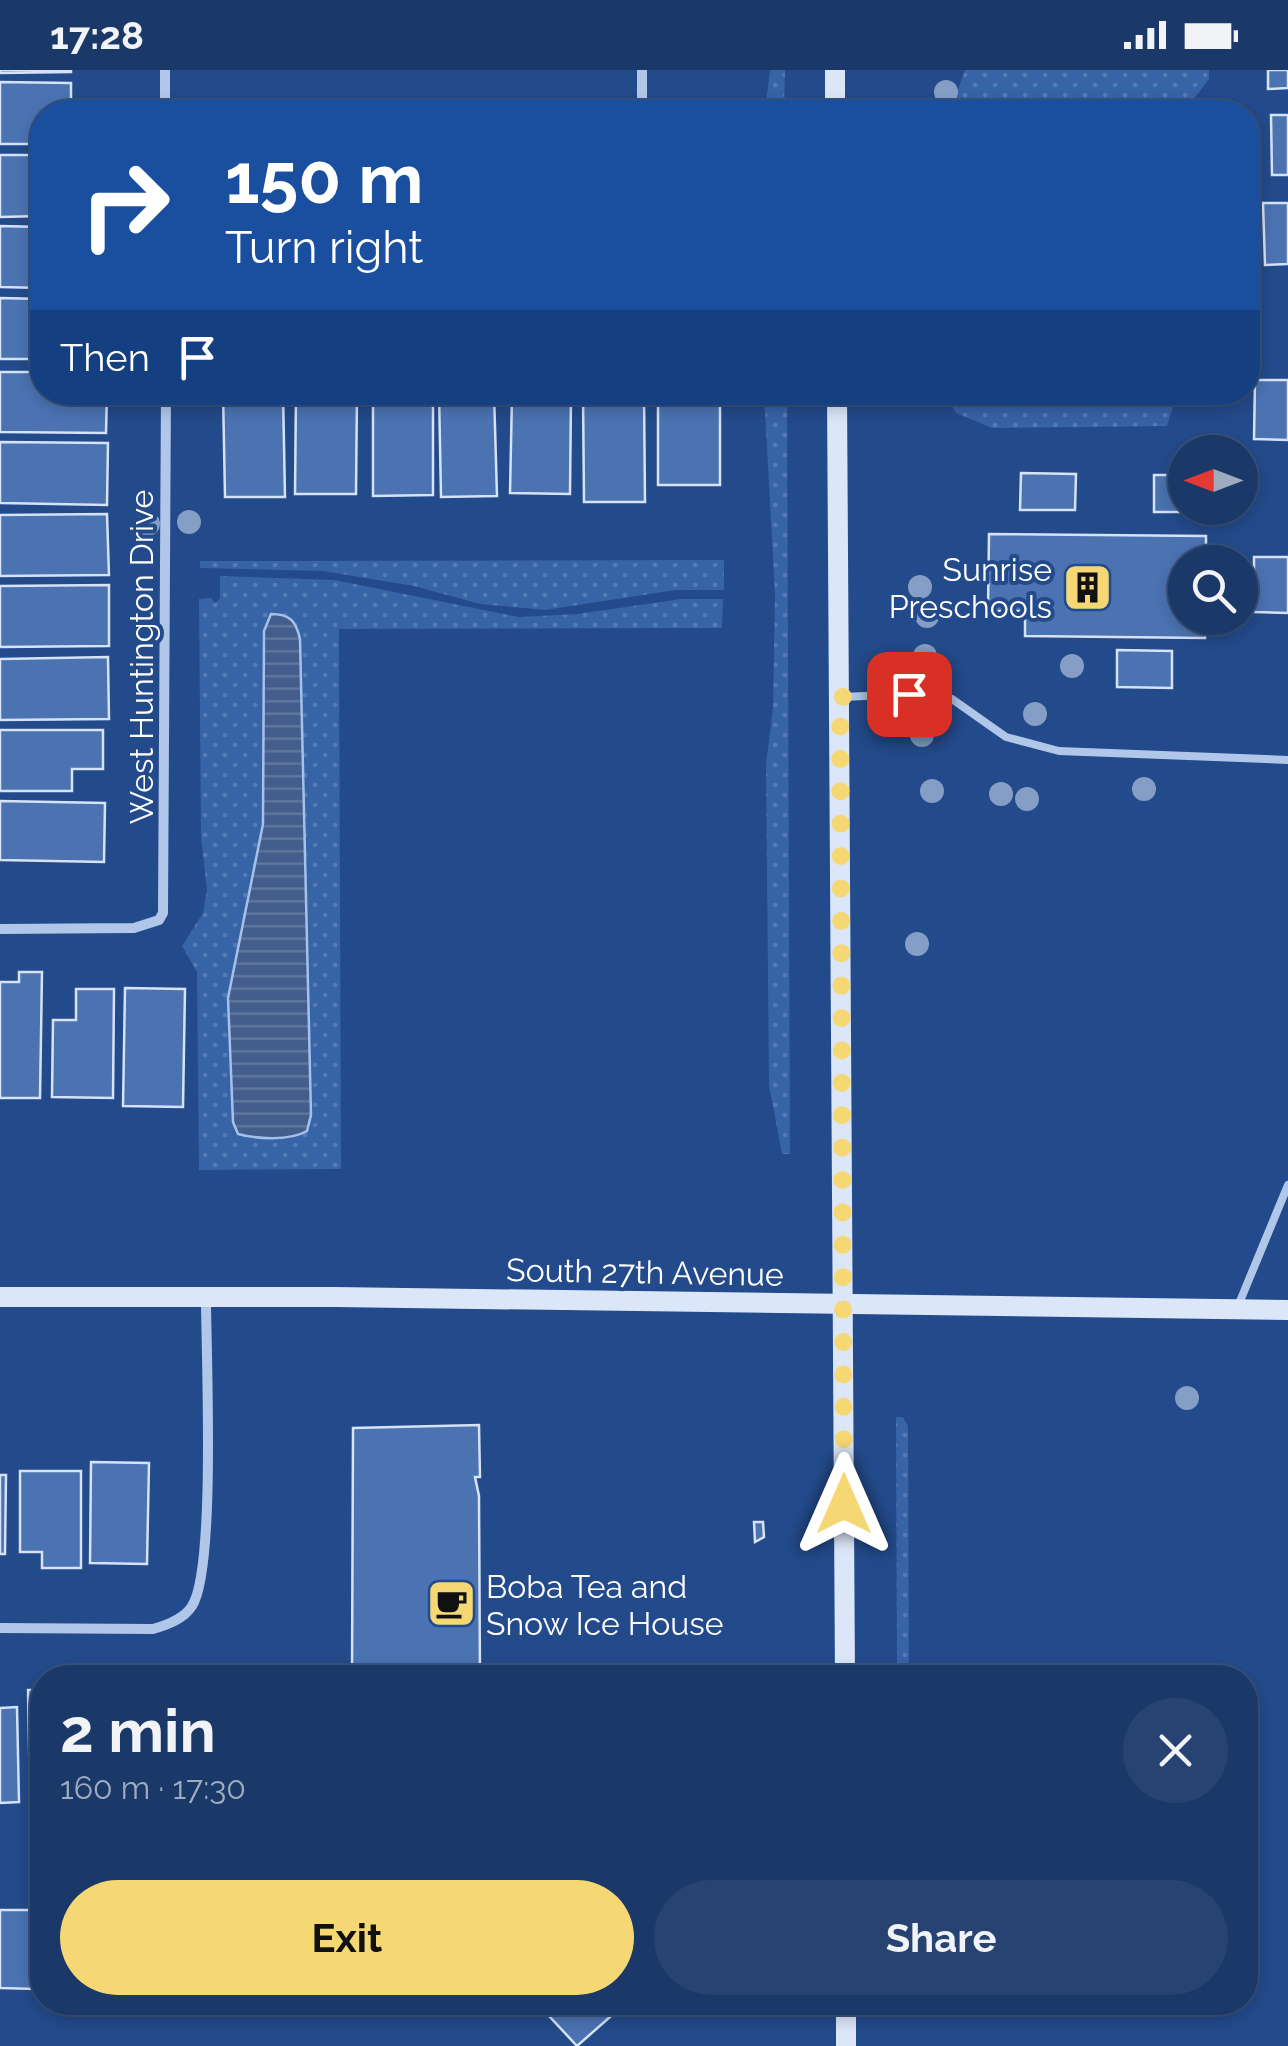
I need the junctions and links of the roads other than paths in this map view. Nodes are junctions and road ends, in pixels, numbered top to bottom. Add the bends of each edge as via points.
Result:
1 (165, 70) edge
2 (642, 70) edge
3 (834, 70) edge
4 (165, 100) edge
5 (642, 100) edge
6 (835, 100) edge
7 (166, 405) edge
8 (837, 405) edge
9 (840, 697) junction
10 (1288, 760) edge
11 (0, 929) edge
12 (1288, 1186) edge
13 (0, 1297) edge
14 (206, 1298) junction
15 (844, 1306) junction
16 (1236, 1309) junction
17 (1288, 1310) edge
18 (0, 1628) edge
19 (845, 1665) edge
20 (846, 2015) edge
21 (846, 2046) edge

1 - 4 street
2 - 5 street
3 - 6 main road
7 - 11 street, West Huntington Drive via 165,902 158,920 134,928
8 - 9 main road
9 - 10 lane via 942,696 1006,737 1059,751
9 - 15 main road
12 - 16 lane
13 - 14 main road, South 27th Avenue
14 - 15 main road, South 27th Avenue
14 - 18 street via 204,1566 190,1610 153,1629
15 - 16 main road, South 27th Avenue
15 - 19 main road
16 - 17 main road, South 27th Avenue
20 - 21 main road

